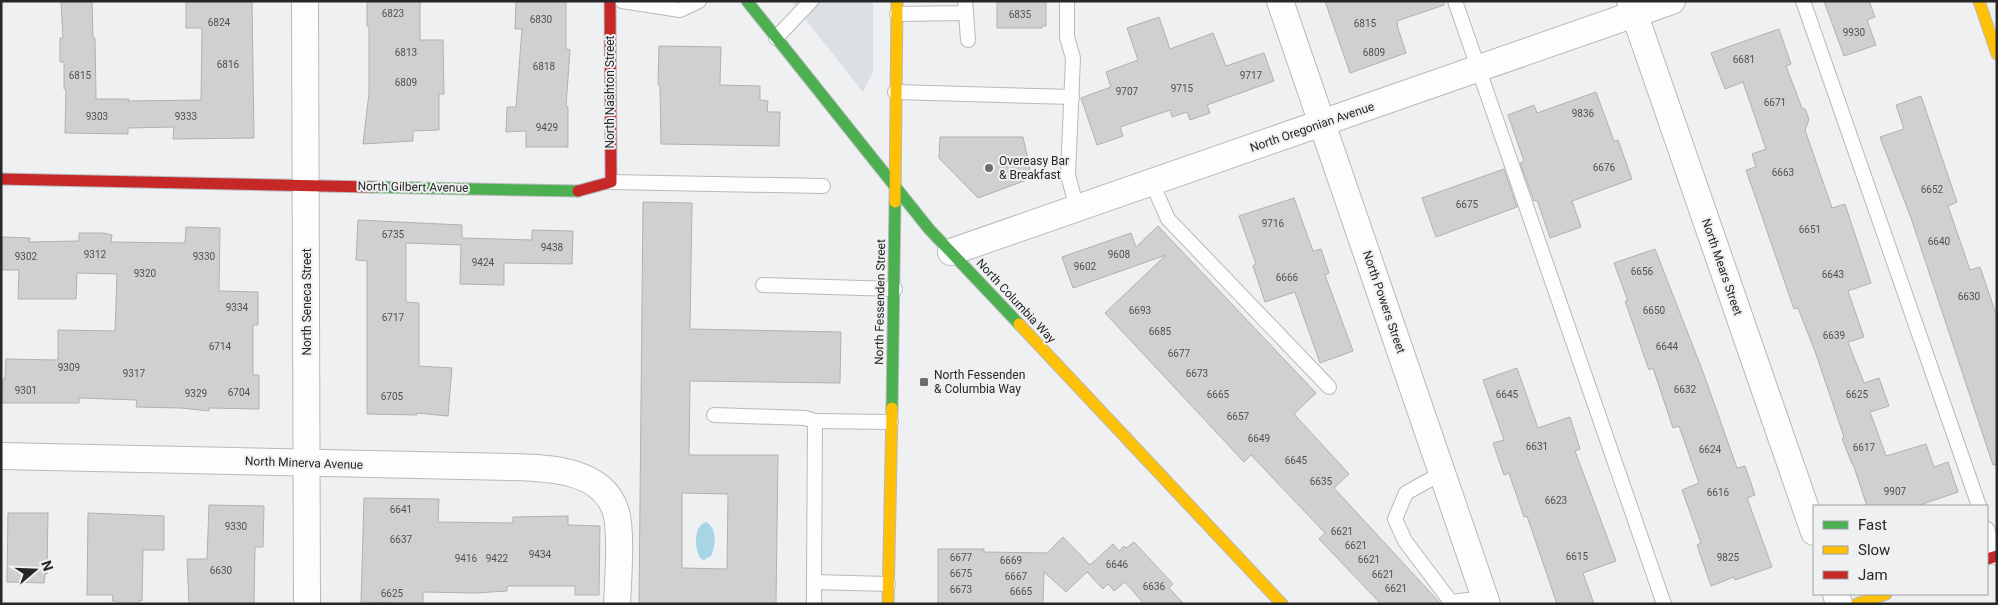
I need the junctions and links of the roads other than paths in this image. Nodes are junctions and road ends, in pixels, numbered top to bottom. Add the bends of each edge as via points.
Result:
1 (305, 1) edge
2 (610, 1) edge
3 (622, 1) edge
4 (699, 1) edge
5 (747, 1) edge
6 (811, 1) edge
7 (1067, 1) edge
8 (1280, 1) edge
9 (1455, 1) edge
10 (1672, 1) edge
11 (1802, 1) edge
12 (1979, 1) edge
13 (897, 7) edge
14 (966, 7) edge
15 (1632, 8) edge
16 (776, 38) junction
17 (968, 40) dead end
18 (1997, 54) edge
19 (1478, 69) junction
20 (895, 92) junction
21 (1072, 97) junction
22 (1323, 123) junction
23 (1, 179) edge
24 (611, 182) junction
25 (1152, 183) junction
26 (307, 184) junction
27 (823, 186) dead end
28 (895, 186) junction
29 (1077, 209) junction
30 (951, 252) junction
31 (763, 286) dead end
32 (895, 289) junction
33 (1329, 387) dead end
34 (714, 416) dead end
35 (815, 421) junction
36 (891, 422) junction
37 (1, 456) edge
38 (307, 462) junction
39 (1442, 473) junction
40 (1979, 505) edge
41 (1813, 529) edge
42 (1988, 532) edge
43 (1997, 556) edge
44 (814, 582) junction
45 (888, 584) junction
46 (1883, 595) edge
47 (1486, 601) edge
48 (307, 604) edge
49 (617, 604) edge
50 (814, 604) edge
51 (888, 604) edge
52 (1282, 604) edge
53 (1664, 604) edge
54 (1857, 604) edge

1 - 26 street, North Seneca Street
2 - 24 street, North Nashton Street
3 - 4 lane via 680,10
5 - 16 street, North Columbia Way
6 - 16 lane
7 - 21 lane via 1067,37 1073,58
8 - 22 street, North Powers Street
9 - 19 lane
10 - 15 street, North Oregonian Avenue
11 - 40 lane
12 - 18 street
13 - 14 lane
13 - 20 street, North Fessenden Street
14 - 17 lane
15 - 19 street, North Oregonian Avenue
15 - 41 street, North Mears Street
16 - 28 street, North Columbia Way
19 - 22 street, North Oregonian Avenue
19 - 53 lane
20 - 21 lane
20 - 28 street, North Fessenden Street
21 - 29 lane via 1068,176
22 - 25 street, North Oregonian Avenue
22 - 39 street, North Powers Street
23 - 26 street, North Gilbert Avenue
24 - 26 street, North Gilbert Avenue via 578,191
24 - 27 lane, North Gilbert Avenue
25 - 29 street, North Oregonian Avenue
25 - 33 lane via 1168,219
26 - 38 street, North Seneca Street
28 - 30 street, North Columbia Way
28 - 32 street, North Fessenden Street
29 - 30 street, North Oregonian Avenue
30 - 52 street, North Columbia Way
31 - 32 lane
32 - 36 street, North Fessenden Street
34 - 35 lane via 806,418
35 - 36 lane
35 - 44 lane
36 - 45 street, North Fessenden Street
37 - 38 street, North Minerva Avenue
38 - 48 street, North Seneca Street
38 - 49 street, North Minerva Avenue via 548,468 570,473 602,488 613,505 618,526
39 - 47 street, North Powers Street
39 - 47 lane via 1406,493 1395,519 1405,541 1451,602
42 - 43 lane
44 - 45 lane
44 - 50 lane
45 - 51 street, North Fessenden Street
46 - 54 street

